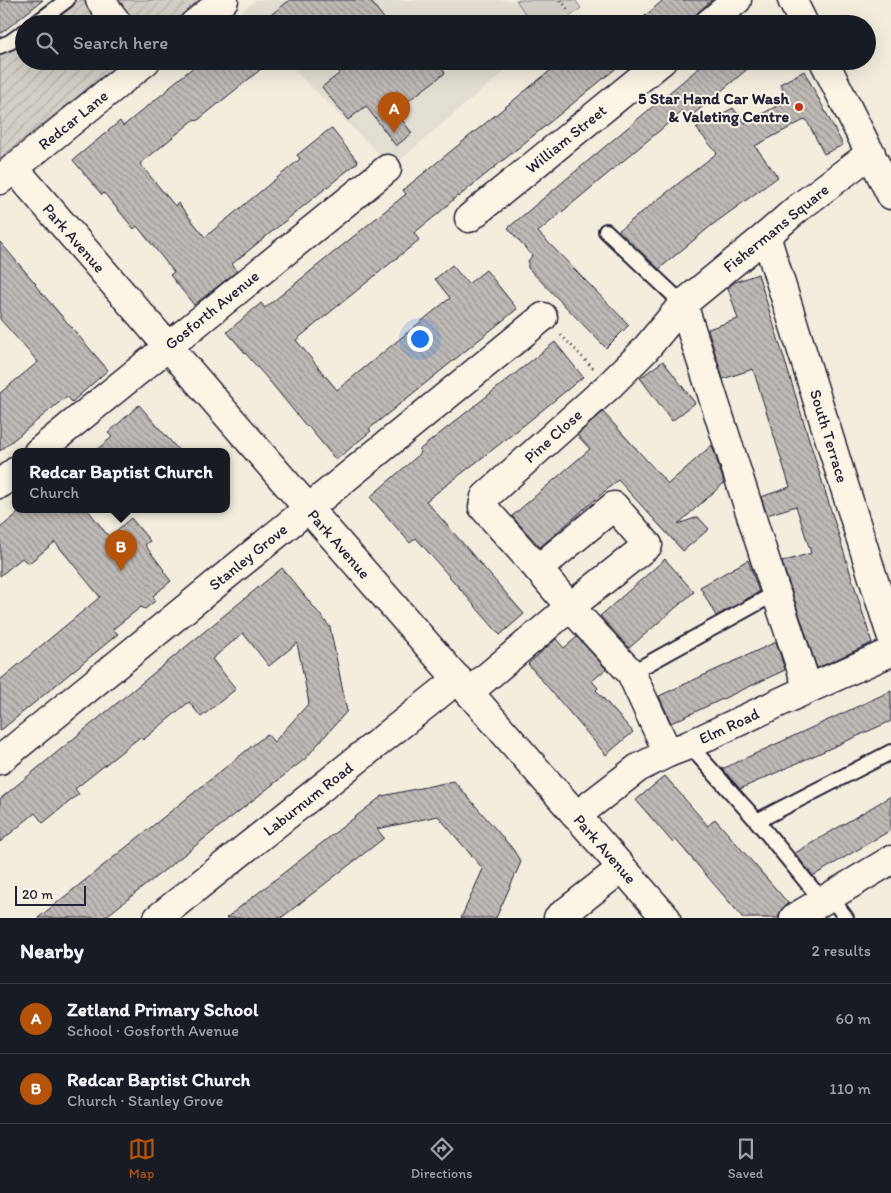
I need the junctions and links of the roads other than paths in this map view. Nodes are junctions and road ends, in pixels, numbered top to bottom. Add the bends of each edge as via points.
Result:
1 (68, 0) edge
2 (100, 0) edge
3 (224, 0) edge
4 (737, 0) edge
5 (792, 0) edge
6 (47, 15) edge
7 (111, 15) edge
8 (205, 15) edge
9 (719, 15) edge
10 (800, 15) edge
11 (15, 38) edge
12 (0, 46) edge
13 (135, 70) edge
14 (651, 70) edge
15 (829, 70) edge
16 (871, 153) junction
17 (386, 169) dead end
18 (7, 174) edge
19 (891, 195) edge
20 (470, 218) dead end
21 (606, 231) dead end
22 (766, 236) junction
23 (683, 304) junction
24 (542, 317) road end
25 (168, 346) junction
26 (43, 448) edge
27 (12, 474) edge
28 (0, 484) edge
29 (308, 508) junction
30 (538, 569) junction
31 (776, 593) junction
32 (570, 607) junction
33 (891, 635) edge
34 (891, 652) edge
35 (631, 673) junction
36 (464, 685) junction
37 (808, 689) junction
38 (678, 749) junction
39 (891, 752) edge
40 (0, 760) edge
41 (576, 816) junction
42 (757, 821) junction
43 (891, 860) edge
44 (622, 868) junction
45 (830, 896) junction
46 (158, 918) edge
47 (558, 918) edge
48 (666, 918) edge
49 (794, 918) edge
50 (846, 918) edge

1 - 6 lane
2 - 7 street
3 - 8 street
4 - 9 street
5 - 10 street
11 - 12 lane
13 - 18 street, Redcar Lane
14 - 20 street, William Street
15 - 16 street
16 - 19 street
16 - 22 street, Fishermans Square
17 - 25 street, Gosforth Avenue
18 - 25 street, Park Avenue
21 - 23 lane
22 - 23 street, Fishermans Square
22 - 33 street, South Terrace
23 - 30 street, Pine Close via 610,385 484,497 483,507
23 - 31 street
24 - 29 street, Stanley Grove
25 - 26 street, Gosforth Avenue
25 - 29 street, Park Avenue
27 - 28 street
29 - 36 street, Park Avenue
29 - 40 street, Stanley Grove
30 - 32 street, Pine Close
30 - 32 street, Laburnum Road via 614,506 648,545
31 - 35 lane
31 - 37 street
32 - 35 street, Pine Close
32 - 36 street, Laburnum Road
34 - 37 street, Elm Road
35 - 38 street, Pine Close
36 - 41 street, Park Avenue
36 - 46 street, Laburnum Road
37 - 38 street, Elm Road
38 - 41 street, Elm Road via 638,768
38 - 42 lane
39 - 42 lane
41 - 44 street, Park Avenue
42 - 45 lane via 814,890
43 - 45 street
44 - 47 street
44 - 48 street, Park Avenue
45 - 49 street
45 - 50 lane

